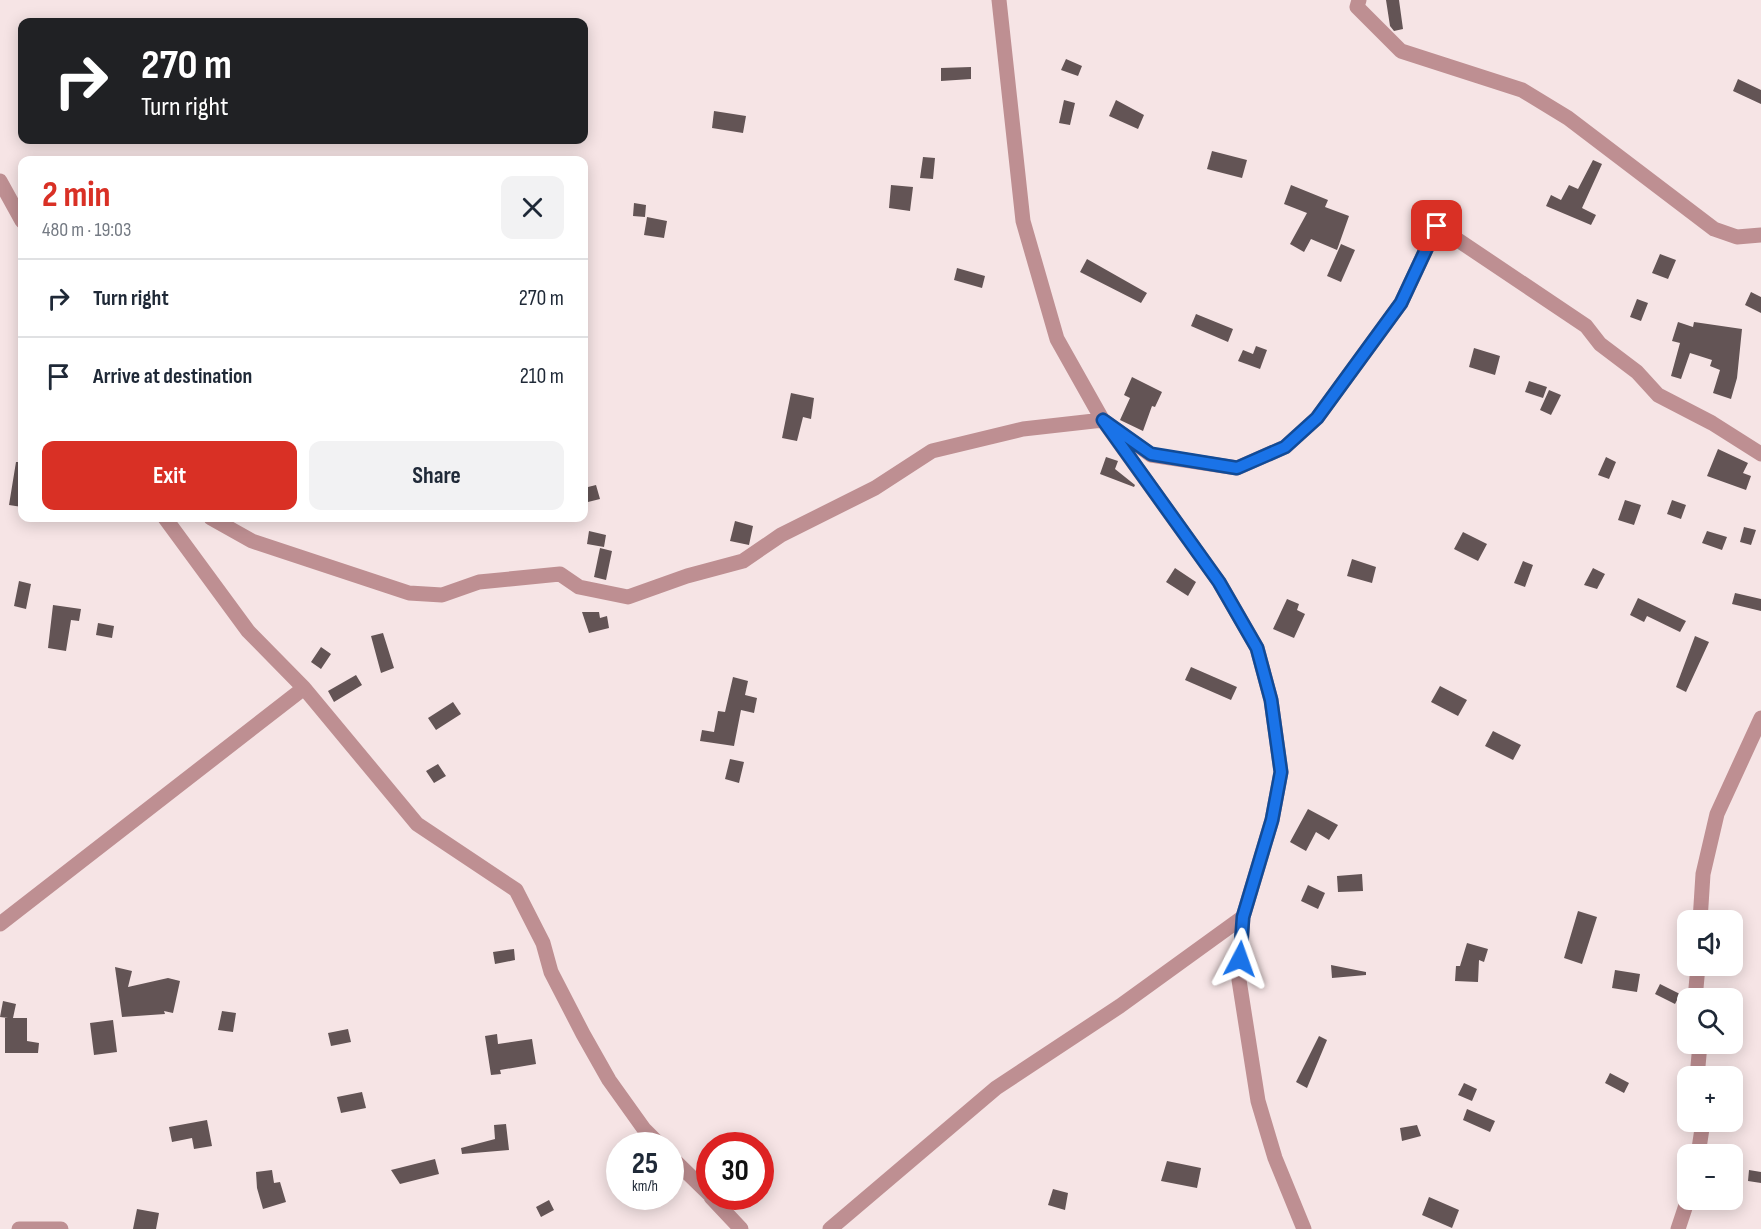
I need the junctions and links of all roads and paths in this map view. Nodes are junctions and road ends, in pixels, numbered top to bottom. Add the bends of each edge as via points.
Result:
1 (999, 0) edge
2 (1359, 0) edge
3 (0, 181) edge
4 (18, 214) edge
5 (1761, 235) edge
6 (1103, 420) junction
7 (1761, 454) edge
8 (168, 522) edge
9 (218, 522) edge
10 (304, 688) junction
11 (1761, 718) edge
12 (1701, 910) edge
13 (1243, 917) junction
14 (0, 924) edge
15 (647, 1132) edge
16 (684, 1170) edge
17 (696, 1182) edge
18 (723, 1210) edge
19 (1684, 1210) edge
20 (20, 1229) edge
21 (61, 1229) edge
22 (741, 1229) edge
23 (830, 1229) edge
24 (1304, 1229) edge
25 (1677, 1229) edge

1 - 6 street via 1023,221 1057,339
2 - 5 street via 1357,7 1401,51 1522,90 1568,118 1714,230 1737,237
3 - 4 street
6 - 7 street via 1151,454 1237,468 1285,447 1317,418 1401,303 1437,226 1586,326 1600,344 1637,372 1658,395
6 - 9 street via 1023,429 932,451 875,488 781,534 743,561 628,597 579,587 560,574 479,582 442,595 409,593 252,541
6 - 13 street via 1219,582 1257,648 1271,700 1281,772 1272,820
8 - 10 street via 249,631
10 - 14 street
10 - 15 street via 417,824 516,890 583,1034 609,1080
11 - 12 street via 1717,814 1703,874
13 - 23 street via 1120,1006 996,1088
13 - 24 street via 1239,980 1258,1101 1275,1158
16 - 17 street
18 - 22 street
19 - 25 street
20 - 21 street

